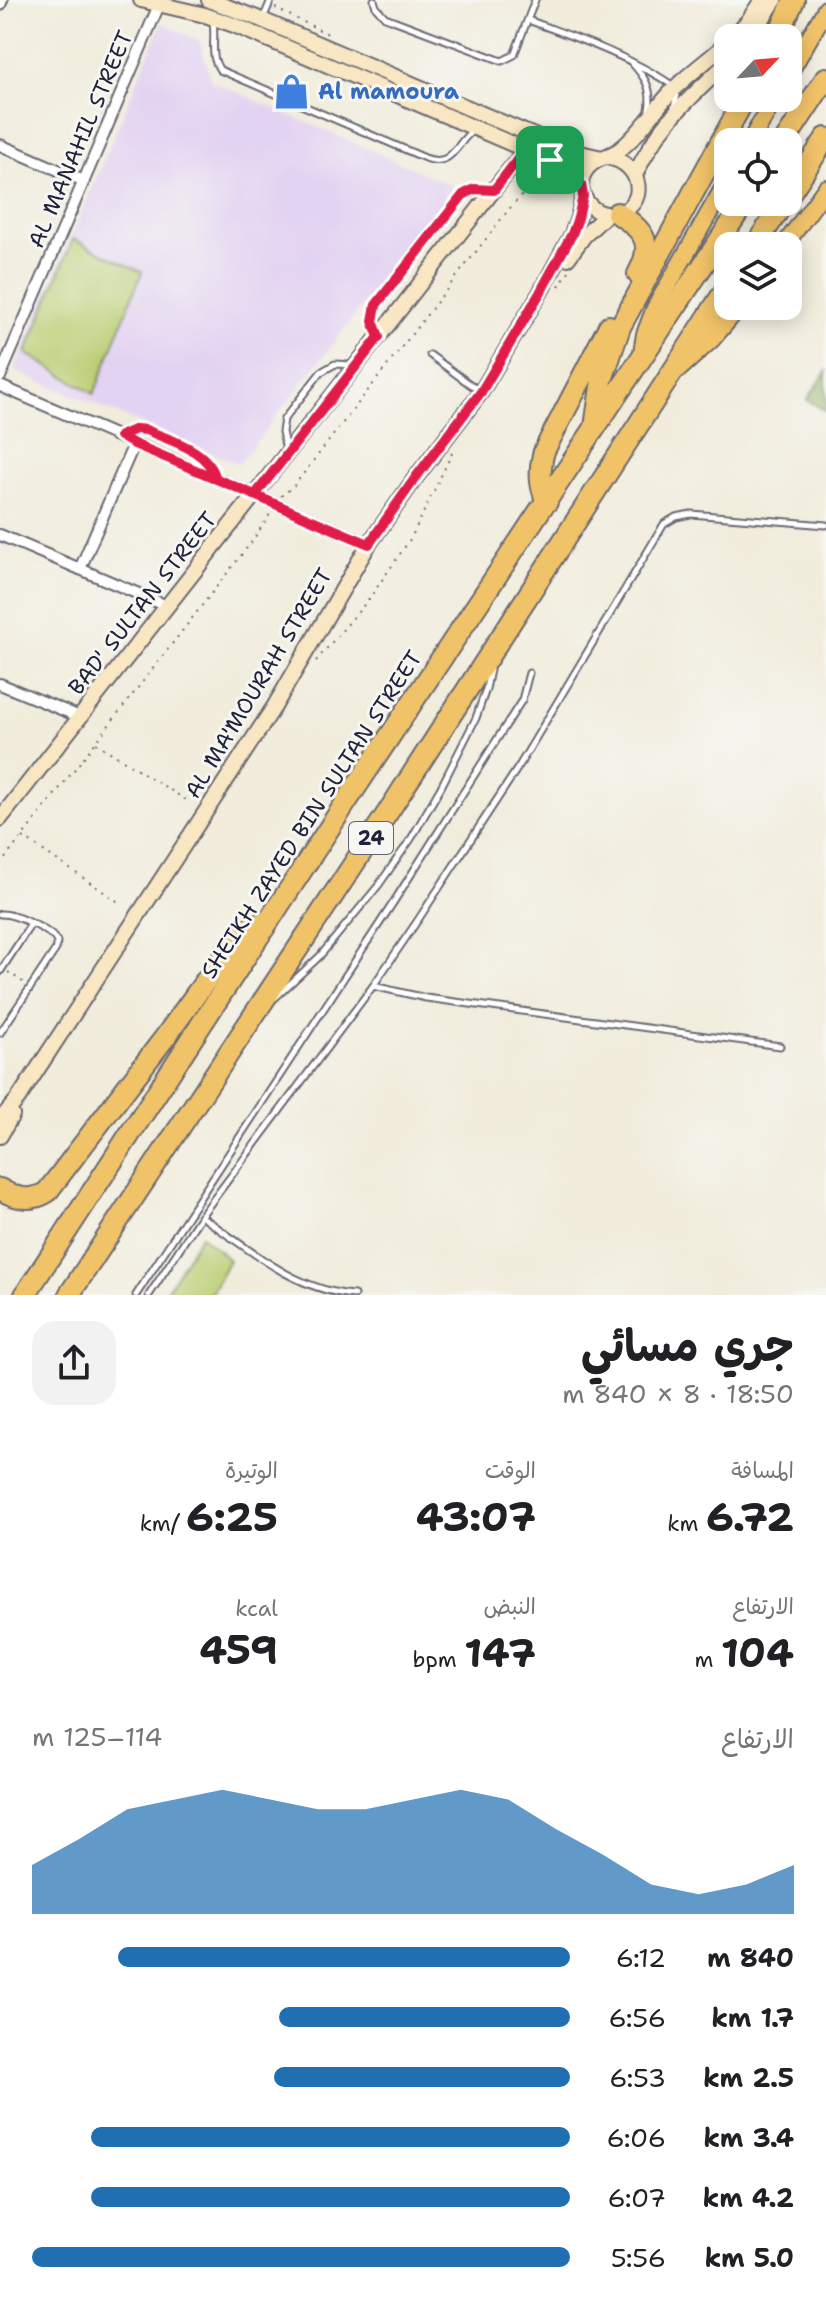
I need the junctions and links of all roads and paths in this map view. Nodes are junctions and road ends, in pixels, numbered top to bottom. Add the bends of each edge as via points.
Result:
1 (141, 0) edge
2 (209, 0) edge
3 (271, 0) edge
4 (374, 0) edge
5 (535, 0) edge
6 (762, 0) edge
7 (775, 0) edge
8 (794, 0) edge
9 (159, 5) junction
10 (826, 9) edge
11 (212, 17) junction
12 (262, 20) junction
13 (528, 20) junction
14 (745, 24) edge
15 (759, 24) edge
16 (783, 24) edge
17 (802, 51) edge
18 (714, 54) edge
19 (627, 59) junction
20 (714, 75) edge
21 (826, 78) edge
22 (675, 87) junction
23 (737, 112) edge
24 (647, 120) junction
25 (667, 122) junction
26 (476, 127) junction
27 (793, 128) edge
28 (826, 138) edge
29 (0, 145) edge
30 (525, 150) junction
31 (605, 158) junction
32 (547, 168) dead end
33 (635, 175) junction
34 (802, 175) edge
35 (84, 181) junction
36 (826, 188) edge
37 (494, 190) junction
38 (582, 190) junction
39 (714, 205) edge
40 (612, 214) junction
41 (736, 216) edge
42 (794, 232) edge
43 (577, 263) dead end
44 (558, 287) dead end
45 (540, 293) junction
46 (714, 307) edge
47 (727, 320) edge
48 (379, 337) junction
49 (430, 355) dead end
50 (641, 361) junction
51 (356, 366) junction
52 (0, 377) edge
53 (668, 377) junction
54 (0, 386) edge
55 (481, 392) junction
56 (594, 431) junction
57 (120, 436) junction
58 (134, 444) junction
59 (457, 444) dead end
60 (287, 454) junction
61 (216, 479) junction
62 (255, 495) junction
63 (279, 497) dead end
64 (547, 502) junction
65 (271, 513) dead end
66 (826, 525) edge
67 (0, 535) edge
68 (369, 544) junction
69 (80, 569) junction
70 (167, 606) junction
71 (491, 653) junction
72 (316, 662) dead end
73 (529, 673) dead end
74 (0, 684) edge
75 (80, 717) junction
76 (95, 742) junction
77 (186, 800) dead end
78 (0, 819) edge
79 (22, 837) junction
80 (0, 865) edge
81 (120, 903) dead end
82 (0, 914) edge
83 (269, 920) junction
84 (31, 924) junction
85 (1, 970) edge
86 (373, 986) junction
87 (31, 987) junction
88 (258, 1010) junction
89 (0, 1033) edge
90 (780, 1046) dead end
91 (18, 1099) junction
92 (0, 1120) edge
93 (0, 1136) edge
94 (0, 1189) edge
95 (201, 1216) junction
96 (25, 1295) edge
97 (69, 1295) edge
98 (136, 1295) edge
99 (149, 1295) edge
100 (354, 1295) edge

1 - 9 street
2 - 12 street
3 - 12 lane
4 - 13 lane via 385,17 498,60 514,55
5 - 13 lane
6 - 14 street
7 - 15 street
8 - 16 highway
9 - 11 street
9 - 35 street, AL MANAHIL STREET
10 - 17 main road
11 - 26 street
11 - 26 lane via 214,60 220,70 425,158 451,156
12 - 31 street via 567,150
13 - 19 lane
18 - 22 street
19 - 22 lane
19 - 24 lane via 649,89
20 - 25 street
21 - 27 highway
22 - 24 street
22 - 25 lane via 677,99
23 - 56 highway via 620,327 602,380
24 - 31 street
25 - 33 street
26 - 30 street
28 - 34 highway
29 - 35 street
30 - 37 street, BAD' SULTAN STREET
30 - 38 street via 569,169
31 - 33 street via 619,159
31 - 38 street via 584,173
32 - 63 path via 510,208 293,487
33 - 40 street via 635,198
35 - 52 street, AL MANAHIL STREET
36 - 42 main road
37 - 48 street, BAD' SULTAN STREET
37 - 48 lane via 474,189 463,195 379,301 373,316
38 - 40 street via 590,207
38 - 45 street, AL MA'MOURAH STREET via 575,226
39 - 50 main road, SHEIKH ZAYED BIN SULTAN STREET via 655,308
40 - 45 street, AL MA'MOURAH STREET via 584,236
40 - 64 highway via 642,233 647,254 544,451 540,482
41 - 50 highway, SHEIKH ZAYED BIN SULTAN STREET / 24
43 - 44 path
45 - 55 street, AL MA'MOURAH STREET
46 - 53 highway, 24
47 - 53 main road
48 - 51 street, BAD' SULTAN STREET
49 - 55 lane
50 - 56 highway, SHEIKH ZAYED BIN SULTAN STREET / 24
51 - 60 street, BAD' SULTAN STREET
51 - 60 lane via 340,363 321,372 282,426
53 - 71 highway, 24
54 - 57 street
55 - 68 street, AL MA'MOURAH STREET
56 - 64 highway, SHEIKH ZAYED BIN SULTAN STREET / 24
57 - 58 street
57 - 61 lane via 146,430 202,455
58 - 61 street
58 - 69 street
59 - 72 path via 411,538
60 - 62 street, BAD' SULTAN STREET
61 - 62 street
62 - 68 street
62 - 70 street, BAD' SULTAN STREET
64 - 83 highway, SHEIKH ZAYED BIN SULTAN STREET / 24
65 - 76 path
66 - 86 lane via 691,514 664,524 519,766
67 - 69 street
68 - 91 street, AL MA'MOURAH STREET via 274,707
69 - 70 street
70 - 75 street, BAD' SULTAN STREET
71 - 88 highway, 24
71 - 88 lane via 476,718 411,839 320,956
73 - 98 lane via 522,700
74 - 75 street
75 - 78 street, BAD' SULTAN STREET
76 - 77 path
76 - 79 path
79 - 80 path
79 - 81 path
82 - 84 lane
83 - 94 highway via 235,940 47,1192 23,1199
83 - 96 highway, SHEIKH ZAYED BIN SULTAN STREET / 24
84 - 85 lane
84 - 87 lane via 53,934 57,945
85 - 87 path
86 - 90 lane via 426,998
86 - 95 lane
87 - 89 lane
88 - 97 highway, 24
91 - 92 street, AL MA'MOURAH STREET
91 - 93 street, AL MA'MOURAH STREET
95 - 99 lane
95 - 100 lane via 298,1281

